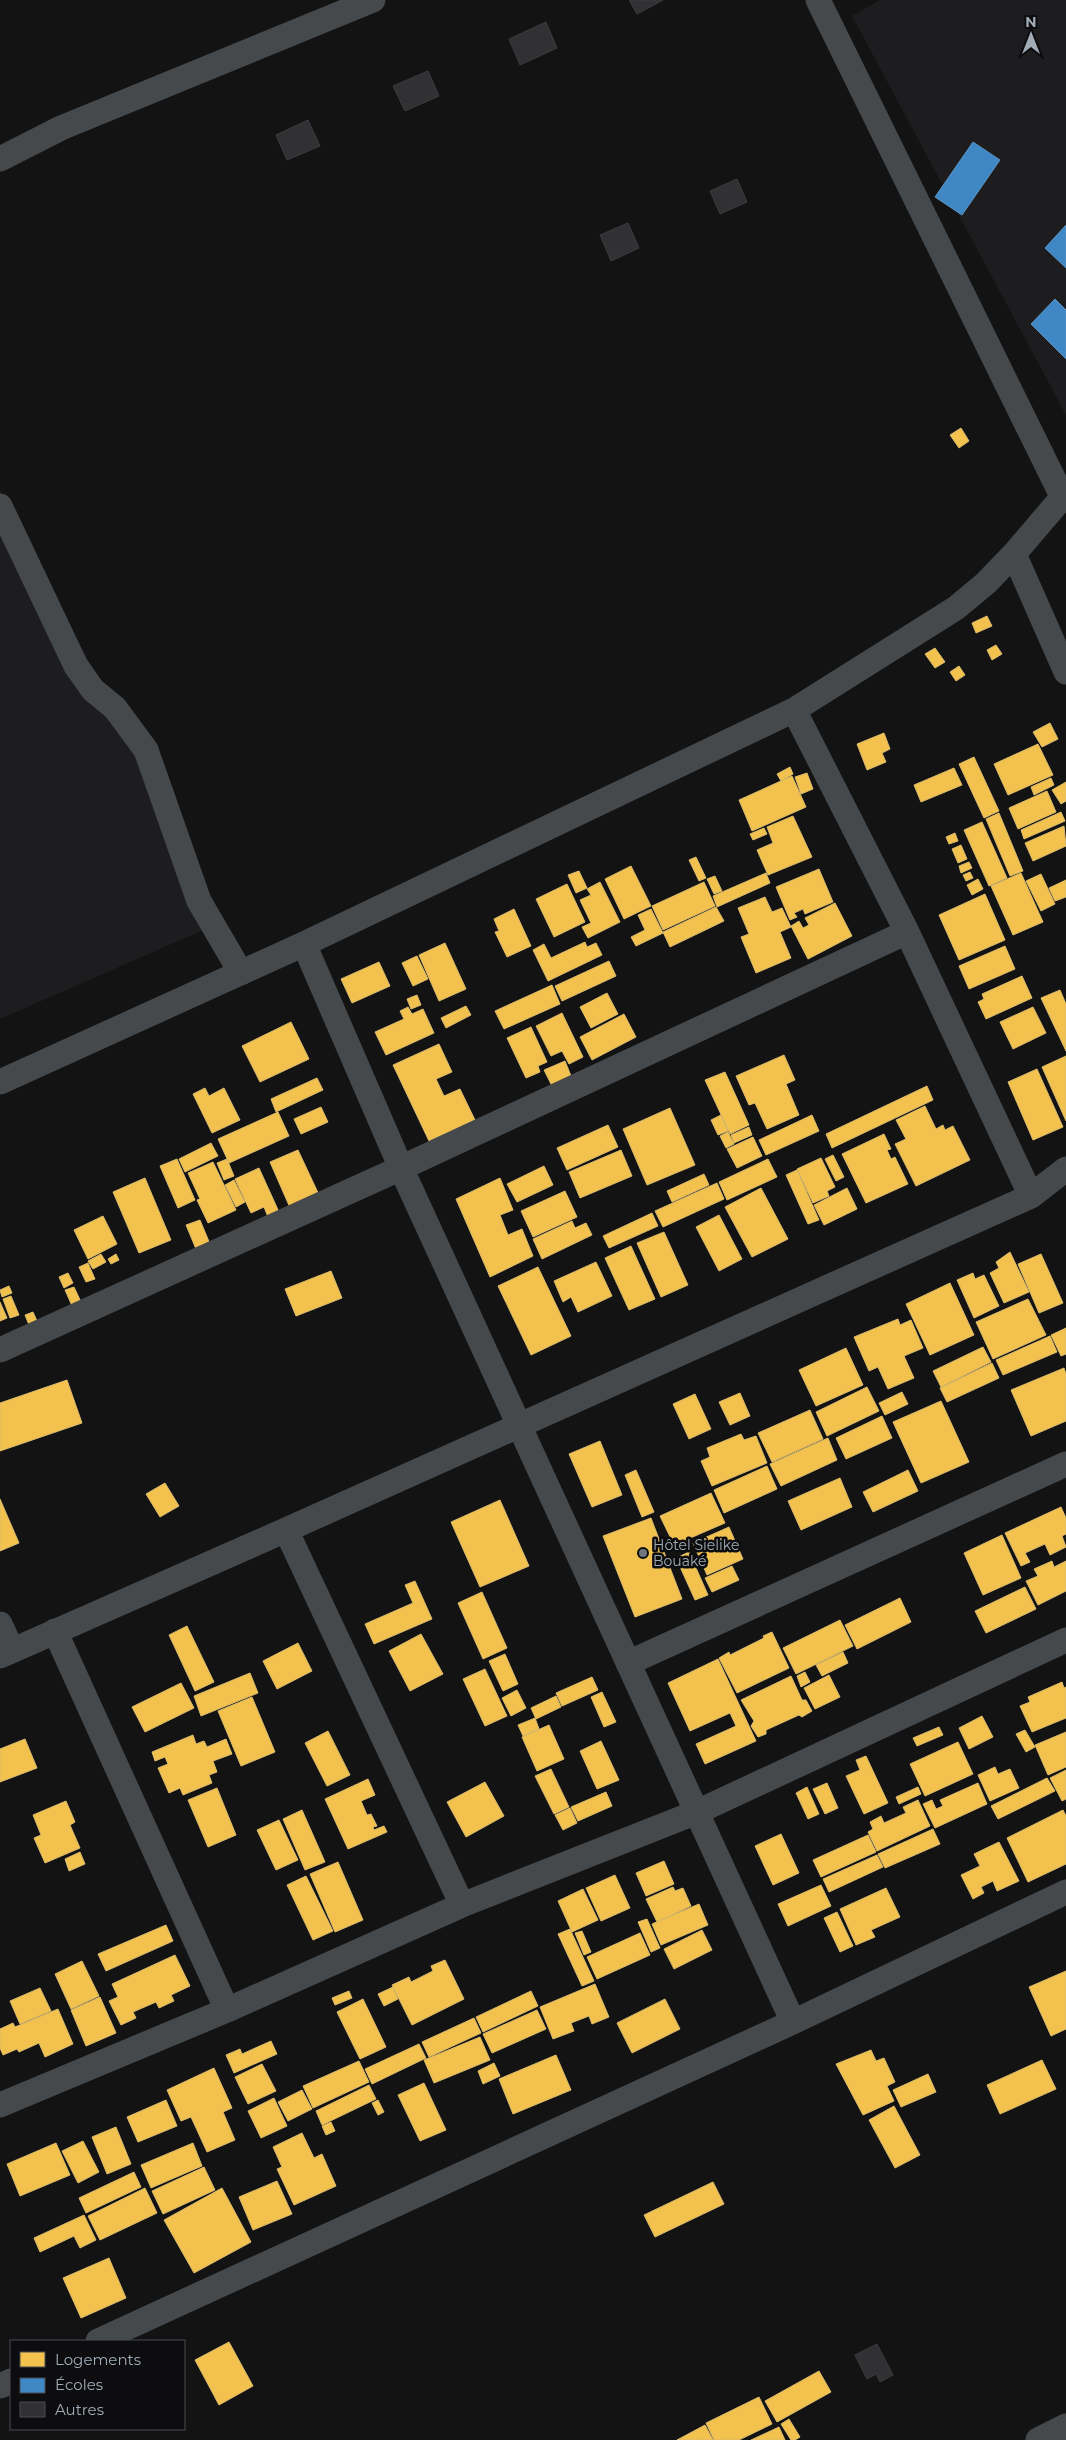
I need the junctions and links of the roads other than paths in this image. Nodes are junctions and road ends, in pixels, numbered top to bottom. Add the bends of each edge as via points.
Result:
1 (373, 0) edge
2 (818, 0) edge
3 (0, 159) edge
4 (1064, 495) edge
5 (0, 506) edge
6 (1014, 554) junction
7 (1066, 672) edge
8 (794, 710) junction
9 (907, 932) junction
10 (304, 944) junction
11 (241, 973) junction
12 (0, 1082) edge
13 (401, 1168) junction
14 (1066, 1169) edge
15 (1030, 1196) junction
16 (0, 1350) edge
17 (521, 1425) junction
18 (1066, 1464) edge
19 (286, 1530) junction
20 (0, 1624) edge
21 (55, 1630) junction
22 (1066, 1640) edge
23 (6, 1653) edge
24 (628, 1663) junction
25 (697, 1812) junction
26 (1066, 1892) edge
27 (462, 1905) junction
28 (227, 2010) junction
29 (793, 2022) junction
30 (0, 2105) edge
31 (100, 2340) edge
32 (1066, 2426) edge
33 (1038, 2440) edge

1 - 3 street via 60,128
2 - 4 street
4 - 6 street
5 - 11 street via 76,666 93,690 115,708 146,750 199,901
6 - 7 street
6 - 8 street via 956,608
8 - 9 street
8 - 10 street
9 - 13 street
9 - 15 street
10 - 11 street
10 - 13 street
11 - 12 street
13 - 16 street
13 - 17 street
14 - 15 street
15 - 17 street
17 - 19 street
17 - 24 street
18 - 24 street
19 - 21 street
19 - 27 street
20 - 23 street
21 - 23 street
21 - 28 street
22 - 25 street
24 - 25 street
25 - 27 street
25 - 29 street
26 - 29 street
27 - 28 street
28 - 30 street
29 - 31 street
32 - 33 street

